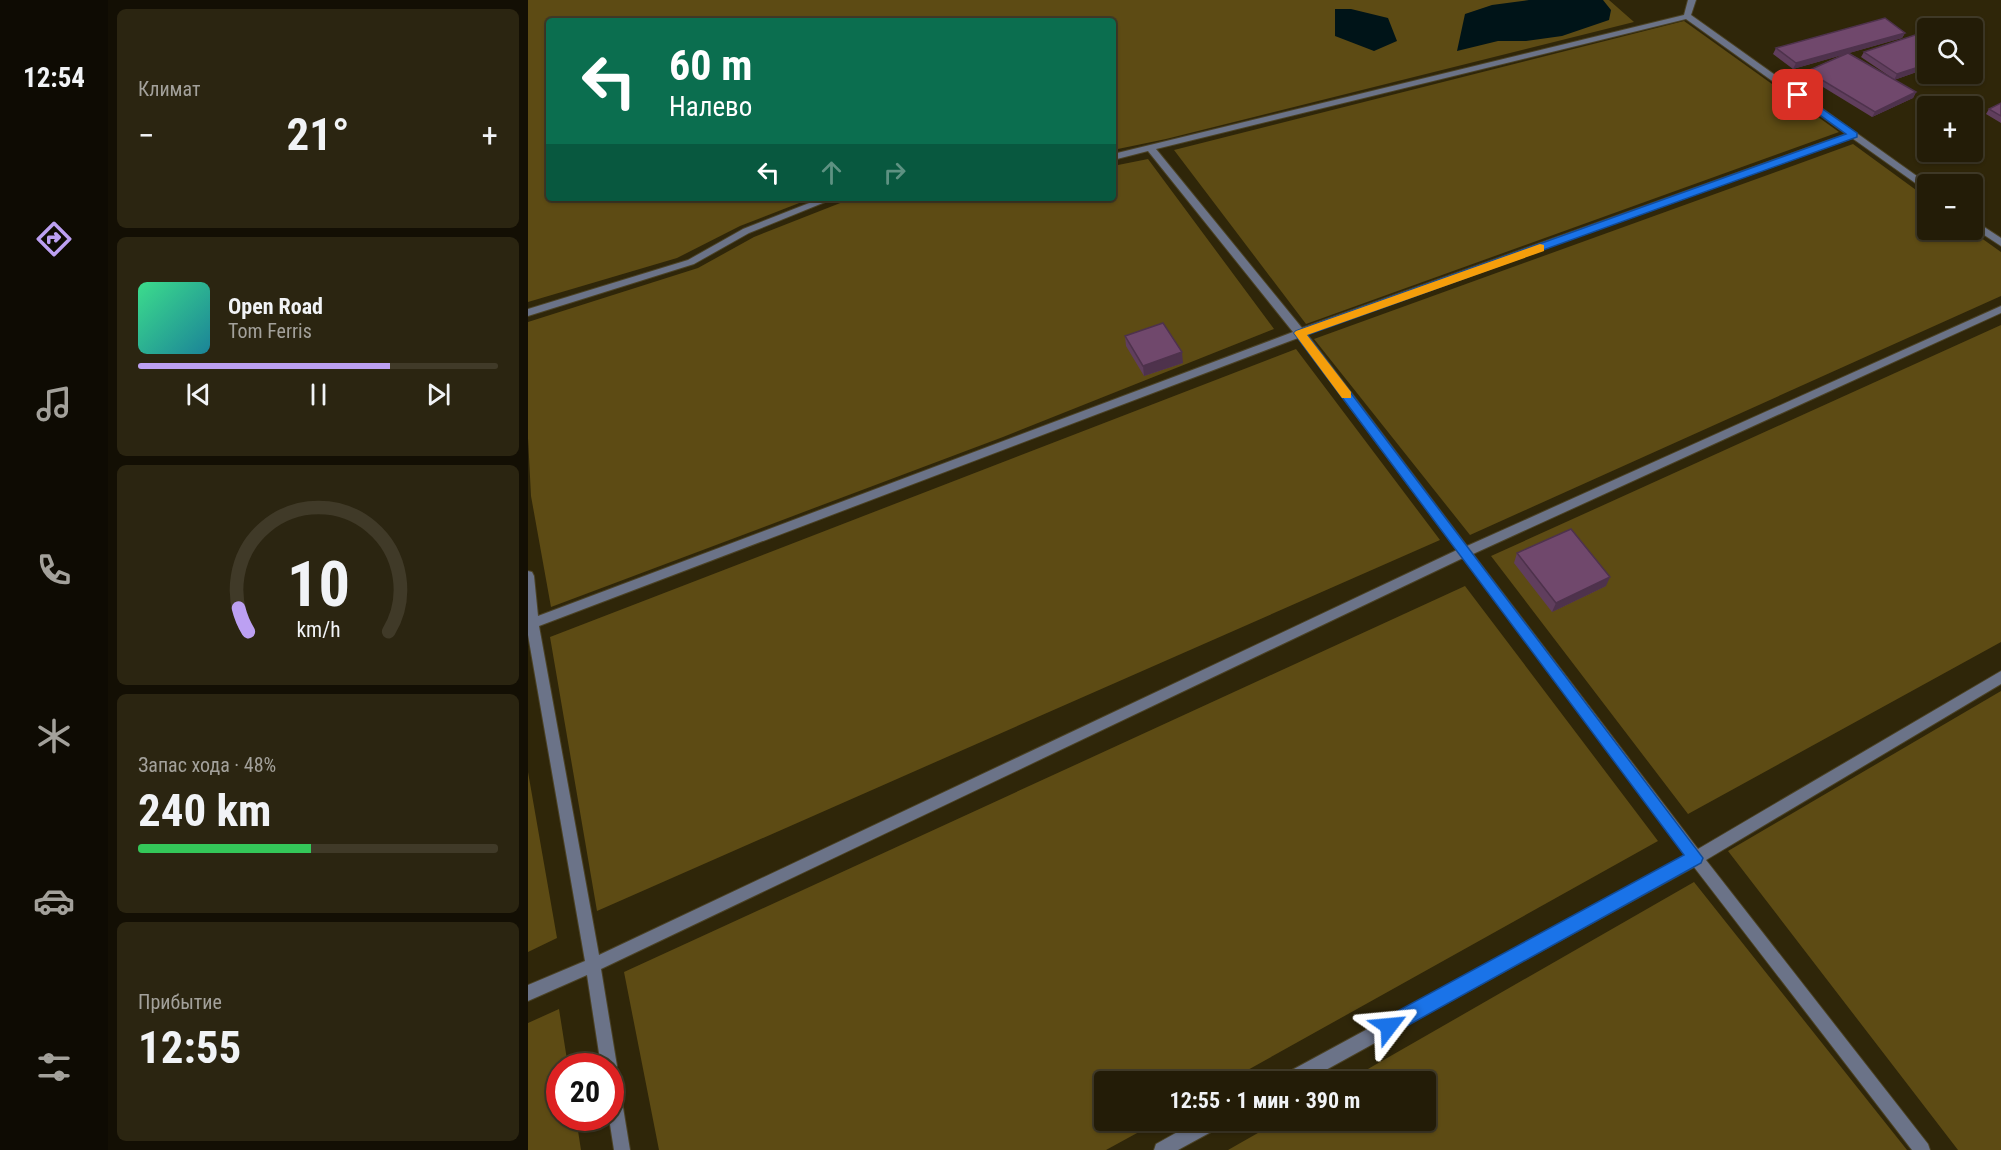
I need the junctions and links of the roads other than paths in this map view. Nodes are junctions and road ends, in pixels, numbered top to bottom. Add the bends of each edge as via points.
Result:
1 (1692, 0) edge
2 (1687, 16) junction
3 (1853, 135) junction
4 (1152, 150) junction
5 (1116, 156) edge
6 (1917, 181) edge
7 (822, 201) edge
8 (1983, 230) edge
9 (2001, 243) edge
10 (2001, 309) edge
11 (528, 313) edge
12 (1300, 333) junction
13 (1465, 552) junction
14 (528, 576) edge
15 (530, 624) edge
16 (2001, 677) edge
17 (1695, 858) junction
18 (593, 965) junction
19 (528, 993) edge
20 (607, 1053) edge
21 (1307, 1071) edge
22 (619, 1131) edge
23 (1196, 1131) edge
24 (622, 1150) edge
25 (1162, 1150) edge
26 (1922, 1150) edge

1 - 2 lane
2 - 3 lane
2 - 4 lane
3 - 6 lane
3 - 12 lane
4 - 5 lane
4 - 12 lane
7 - 11 lane via 746,231 691,262
8 - 9 lane
10 - 13 lane
12 - 13 lane
12 - 15 lane
13 - 17 lane
13 - 18 lane
14 - 15 lane
15 - 18 lane
16 - 17 lane
17 - 21 lane
17 - 26 lane
18 - 19 lane
18 - 20 lane
22 - 24 lane
23 - 25 lane

